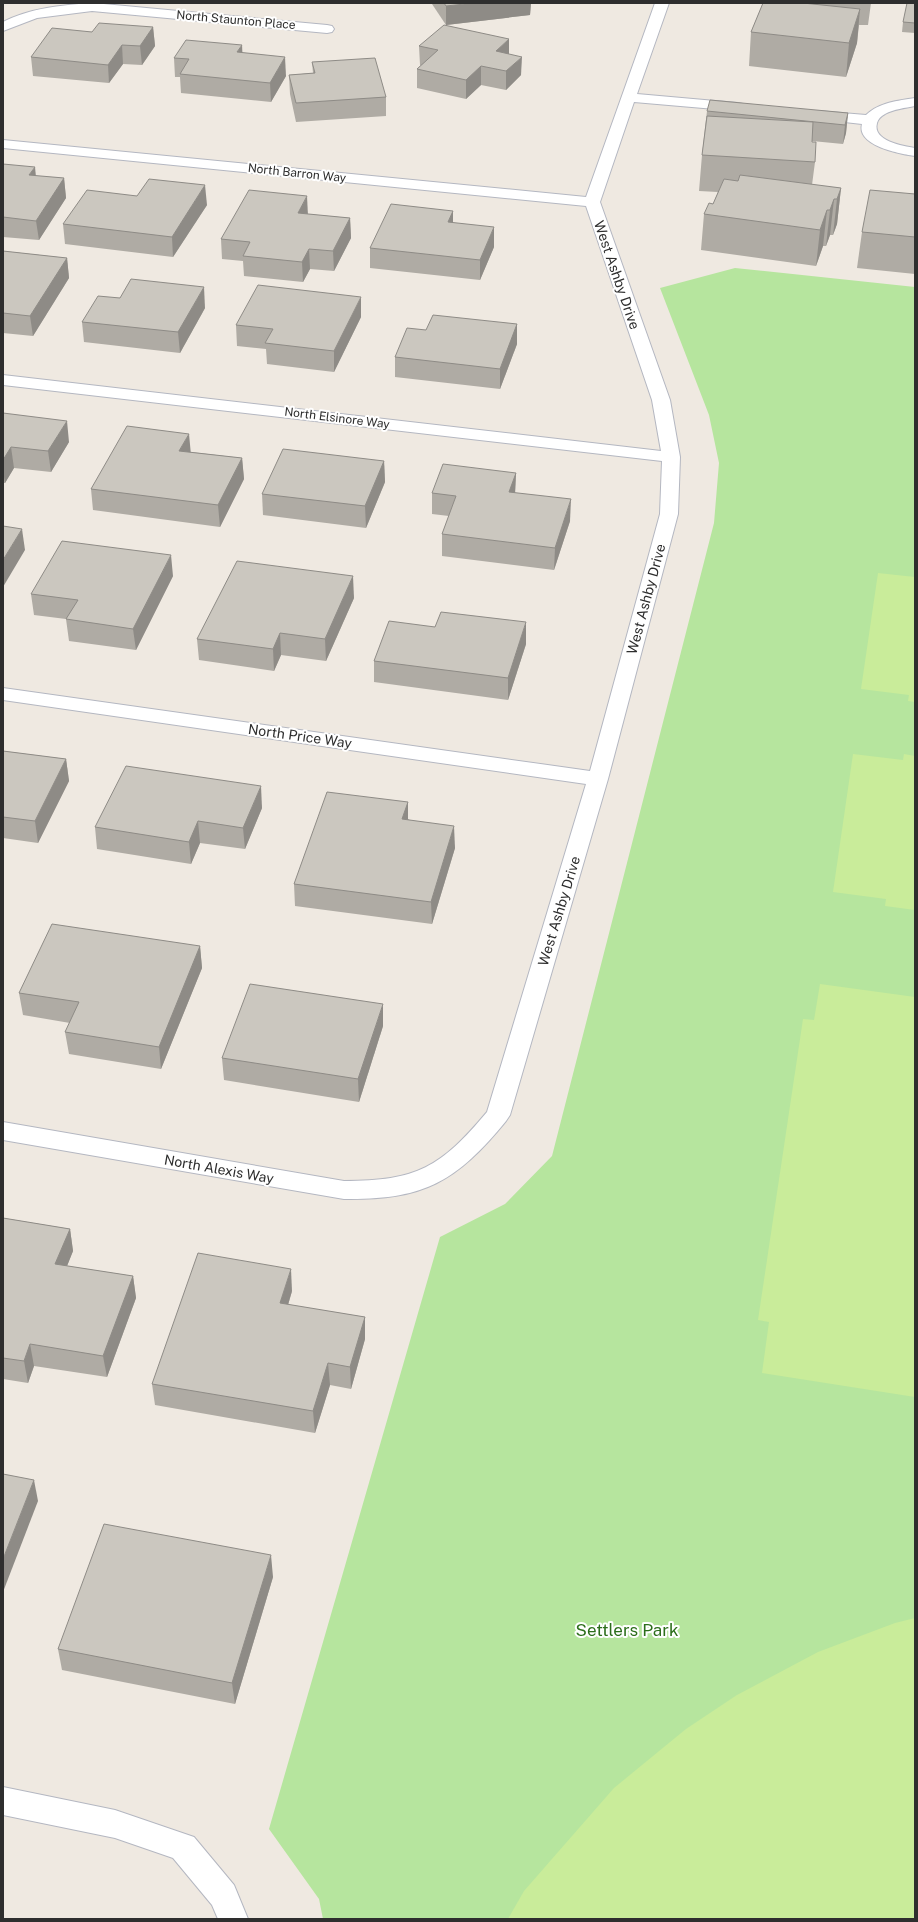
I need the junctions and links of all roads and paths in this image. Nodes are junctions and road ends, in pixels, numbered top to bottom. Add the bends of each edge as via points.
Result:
1 (662, 3) edge
2 (3, 27) edge
3 (327, 28) dead end
4 (628, 97) junction
5 (915, 102) edge
6 (750, 108) edge
7 (805, 114) edge
8 (869, 120) junction
9 (3, 144) edge
10 (915, 152) edge
11 (592, 202) junction
12 (3, 380) edge
13 (671, 457) junction
14 (3, 694) edge
15 (598, 779) junction
16 (3, 1131) edge
17 (435, 1175) joint
18 (3, 1801) edge
19 (230, 1910) edge

1 - 4 street, West Ashby Drive
2 - 3 street, North Staunton Place via 28,15 92,7
4 - 6 street
4 - 11 street, West Ashby Drive
5 - 8 street via 885,107 874,113
7 - 8 street
8 - 10 street via 868,128 881,142
9 - 11 street, North Barron Way
11 - 13 street, West Ashby Drive via 661,400
12 - 13 street, North Elsinore Way
13 - 15 street, West Ashby Drive via 669,514
14 - 15 street, North Price Way
15 - 17 street, West Ashby Drive via 498,1115 471,1148
16 - 17 street, North Alexis Way via 344,1190 392,1188
18 - 19 street via 115,1824 183,1846

